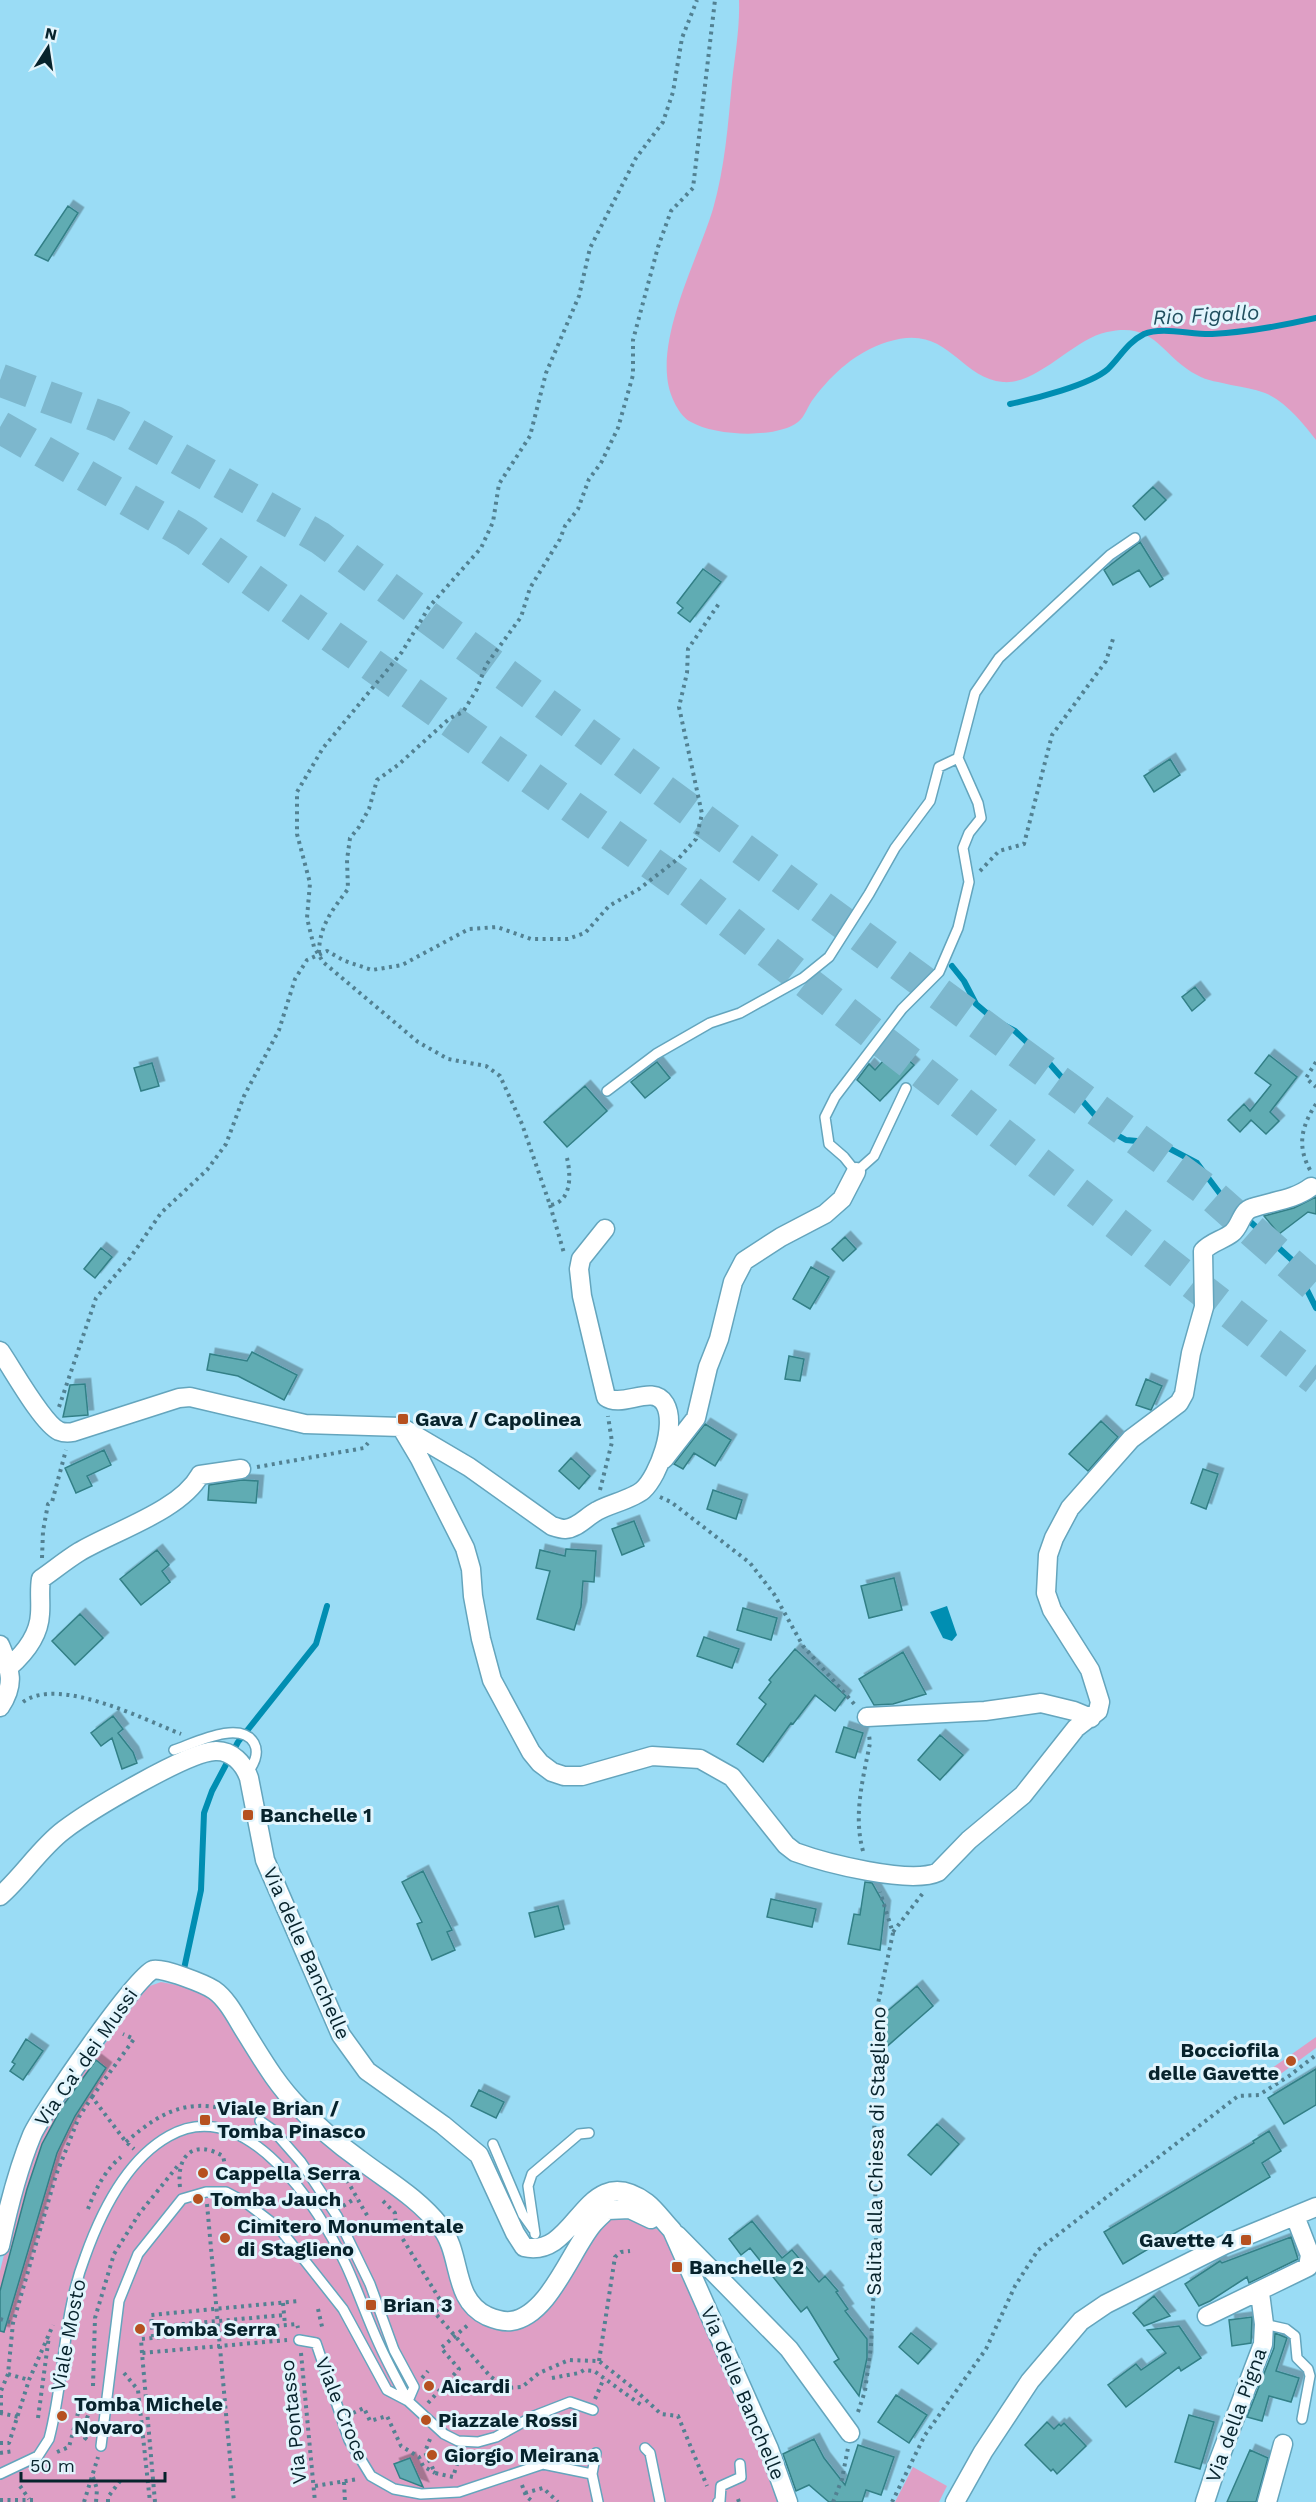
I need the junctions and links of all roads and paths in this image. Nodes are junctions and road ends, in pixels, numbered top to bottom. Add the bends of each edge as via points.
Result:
1 (696, 0) edge
2 (715, 0) edge
3 (1135, 538) dead end
4 (720, 602) dead end
5 (1113, 639) dead end
6 (958, 758) junction
7 (969, 882) junction
8 (319, 954) junction
9 (1316, 1062) edge
10 (1316, 1087) edge
11 (906, 1088) dead end
12 (607, 1091) dead end
13 (1316, 1104) edge
14 (567, 1158) dead end
15 (856, 1172) junction
16 (1311, 1187) joint
17 (605, 1229) dead end
18 (0, 1351) edge
19 (606, 1397) junction
20 (392, 1427) junction
21 (59, 1430) junction
22 (661, 1464) junction
23 (241, 1469) joint
24 (643, 1490) junction
25 (594, 1512) junction
26 (41, 1579) junction
27 (0, 1645) edge
28 (9, 1667) junction
29 (0, 1706) edge
30 (867, 1717) junction
31 (1091, 1718) junction
32 (210, 1738) junction
33 (174, 1750) dead end
34 (247, 1774) junction
35 (864, 1853) dead end
36 (870, 1872) junction
37 (938, 1872) junction
38 (0, 1896) edge
39 (893, 1933) junction
40 (123, 2034) dead end
41 (1316, 2055) edge
42 (92, 2097) junction
43 (260, 2121) dead end
44 (588, 2133) dead end
45 (126, 2142) dead end
46 (493, 2144) dead end
47 (336, 2166) dead end
48 (226, 2192) junction
49 (182, 2199) junction
50 (1316, 2207) edge
51 (207, 2216) dead end
52 (1295, 2216) junction
53 (369, 2218) dead end
54 (672, 2230) junction
55 (543, 2239) junction
56 (0, 2246) edge
57 (630, 2251) dead end
58 (1260, 2293) junction
59 (299, 2301) dead end
60 (282, 2302) junction
61 (217, 2309) junction
62 (284, 2315) junction
63 (1207, 2316) dead end
64 (0, 2319) edge
65 (218, 2321) junction
66 (55, 2322) dead end
67 (472, 2322) dead end
68 (13, 2323) junction
69 (297, 2324) dead end
70 (1263, 2324) junction
71 (285, 2325) junction
72 (152, 2327) junction
73 (50, 2330) junction
74 (219, 2331) junction
75 (153, 2337) junction
76 (299, 2340) junction
77 (220, 2345) junction
78 (142, 2353) junction
79 (111, 2355) junction
80 (599, 2361) dead end
81 (8, 2374) junction
82 (552, 2378) dead end
83 (604, 2378) junction
84 (29, 2380) junction
85 (1, 2391) edge
86 (408, 2401) junction
87 (426, 2406) dead end
88 (644, 2407) dead end
89 (592, 2410) joint
90 (1, 2413) edge
91 (661, 2414) dead end
92 (19, 2417) junction
93 (341, 2418) junction
94 (1302, 2419) dead end
95 (36, 2429) dead end
96 (850, 2433) junction
97 (85, 2438) dead end
98 (430, 2439) dead end
99 (459, 2441) junction
100 (0, 2443) edge
101 (1282, 2444) dead end
102 (101, 2446) joint
103 (645, 2448) dead end
104 (20, 2450) dead end
105 (0, 2453) edge
106 (42, 2453) junction
107 (596, 2453) dead end
108 (740, 2464) dead end
109 (517, 2473) junction
110 (0, 2474) edge
111 (435, 2474) junction
112 (592, 2474) junction
113 (93, 2476) junction
114 (371, 2476) junction
115 (120, 2481) dead end
116 (344, 2482) junction
117 (20, 2486) dead end
118 (315, 2486) junction
119 (709, 2491) dead end
120 (525, 2493) junction
121 (0, 2500) edge
122 (34, 2500) edge
123 (84, 2502) edge
124 (96, 2502) edge
125 (108, 2502) edge
126 (150, 2502) edge
127 (155, 2502) edge
128 (234, 2502) edge
129 (315, 2502) edge
130 (345, 2502) edge
131 (532, 2502) edge
132 (558, 2502) edge
133 (598, 2502) edge
134 (660, 2502) edge
135 (718, 2502) edge
136 (788, 2502) edge
137 (833, 2502) edge
138 (892, 2502) edge
139 (955, 2502) edge
140 (1205, 2502) edge
141 (1267, 2502) edge

1 - 8 path via 682,38 673,92 663,122 636,158 590,248 579,296 546,373 530,436 499,484 493,522 481,548 429,607 402,652 323,748 297,792 297,834 310,884 307,918
2 - 8 path via 693,188 671,211 658,247 633,340 633,375 618,428 589,479 578,509 530,588 521,617 486,664 463,712 450,718 377,780 369,809 350,838 348,889 329,913
3 - 6 lane via 1110,555 999,658 975,693
4 - 8 path via 688,649 680,707 702,814 696,839 679,858 609,906 585,933 568,939 531,939 497,927 468,929 402,965 372,970 345,961 333,952
5 - 7 path via 1106,661 1052,735 1024,844 999,851
6 - 7 lane via 981,818 963,848
6 - 12 lane via 939,767 930,801 895,848 828,957 803,978 656,1054
7 - 15 lane via 958,928 939,972 902,1009 835,1097 825,1117 829,1144
8 - 14 path via 330,968 418,1042 448,1059 486,1066 500,1076 522,1124 550,1205 563,1199 571,1175
8 - 21 path via 307,960 295,979 279,1030 244,1096 226,1144 207,1170 161,1213 96,1298
9 - 10 path via 1306,1078
11 - 15 lane via 874,1156
13 - 16 path via 1300,1148 1312,1176
15 - 22 street via 842,1199 825,1214 744,1261 733,1282 696,1418
16 - 31 street via 1295,1197 1250,1208 1231,1233 1206,1248 1204,1307 1184,1394 1179,1403 1131,1439 1070,1508 1054,1538 1048,1555 1046,1593 1052,1610 1085,1658 1095,1683 1100,1702
17 - 19 street via 579,1269
18 - 21 street
19 - 22 street via 618,1402 653,1396 665,1404 668,1420
19 - 25 path via 612,1442
20 - 21 street via 305,1424 190,1397
20 - 23 path via 364,1448
20 - 25 street via 469,1467 552,1526 565,1529
20 - 36 street via 420,1459 465,1548 492,1680 540,1763 564,1776 582,1776 652,1756 700,1759 732,1776 795,1852
21 - 26 path via 66,1450 52,1502 48,1504
22 - 24 street
23 - 26 street via 200,1475 194,1486 157,1513 79,1552
24 - 25 street
24 - 30 path via 671,1502 750,1563 774,1594 803,1646
26 - 28 street via 40,1616 35,1634 25,1652
27 - 28 street
28 - 29 street via 9,1688
29 - 32 path via 6,1710 38,1695 62,1694 119,1708 191,1737
30 - 31 street via 985,1712 1041,1703
30 - 35 path via 870,1743 859,1799 858,1832
31 - 37 street via 1076,1728 1023,1795
32 - 33 lane
32 - 34 lane via 234,1732 248,1737 256,1759
34 - 38 street via 242,1764 219,1751 189,1759 63,1830
34 - 55 street, Via delle Banchelle via 265,1860 341,2036 368,2071 479,2156 524,2247 534,2249
36 - 37 street via 914,1877
36 - 39 path, Salita alla Chiesa di Staglieno via 886,1905
37 - 39 path
39 - 96 path, Salita alla Chiesa di Staglieno via 876,2013 876,2245 871,2346 865,2391
40 - 42 path via 135,2039
41 - 138 path via 1259,2096 1238,2096 1038,2250 1015,2286 986,2349 925,2435
42 - 45 path
42 - 68 path via 59,2165
43 - 86 lane via 301,2162 337,2216 370,2284 393,2350 414,2387
44 - 55 lane via 579,2134 532,2174 528,2186
46 - 55 lane via 524,2215
47 - 53 path
48 - 49 lane via 206,2192
48 - 49 path via 228,2178 223,2156 200,2146 180,2163
48 - 86 lane via 279,2228 343,2308 387,2390
49 - 79 lane via 138,2254 119,2301
50 - 52 street
51 - 61 path
52 - 58 street via 1310,2255 1308,2267
52 - 139 street via 1224,2245 1106,2304 1081,2321 1030,2381
54 - 55 street, Via delle Banchelle via 647,2203 617,2191 594,2199 560,2238
54 - 56 street, Via Ca' dei Mussi via 630,2209 608,2210 592,2224 548,2294 530,2312 512,2321 496,2320 477,2311 462,2292 454,2251 443,2229 421,2204 357,2158 280,2089 229,2006 214,1990 160,1969 150,1970 142,1977 33,2133 12,2190
54 - 96 street via 789,2349
54 - 136 street, Via delle Banchelle via 769,2449
57 - 80 path via 615,2257
58 - 63 street
58 - 70 street, Via della Pigna
59 - 60 path
60 - 61 path
60 - 62 path
61 - 65 path
61 - 72 path via 151,2315
62 - 65 path
62 - 71 path
64 - 68 path
65 - 72 path
65 - 74 path
66 - 73 path
67 - 87 path via 441,2348 459,2369
68 - 81 path
69 - 71 path
70 - 94 lane via 1286,2329 1294,2336 1297,2358 1308,2369
70 - 140 street, Via della Pigna via 1263,2344
71 - 74 path
72 - 75 path
73 - 84 path
73 - 95 path
74 - 75 path
74 - 77 path
75 - 78 path via 141,2338
76 - 77 path
76 - 93 lane, Viale Croce via 316,2343
76 - 118 path, Via Pontasso
77 - 78 path
77 - 128 path
78 - 127 path
79 - 102 lane
79 - 126 path via 138,2390
81 - 84 path
81 - 85 path
82 - 83 path via 584,2370
83 - 88 path
83 - 89 path
84 - 92 path
85 - 90 path
86 - 99 lane via 444,2434
86 - 106 lane, Viale Mosto via 346,2264 315,2212 261,2148 225,2129 200,2125 175,2132 151,2149 117,2187 100,2220 72,2297 53,2424
89 - 99 lane via 570,2402 496,2437 478,2442
90 - 92 path
91 - 119 path via 678,2416
92 - 100 path via 9,2443
93 - 111 path via 364,2408 370,2421 387,2416 401,2446
93 - 114 lane, Viale Croce via 349,2440
96 - 137 path, Salita alla Chiesa di Staglieno
97 - 106 path via 90,2411 86,2408 78,2414 69,2446 52,2454
98 - 111 path via 425,2452
99 - 111 path via 460,2455 453,2477
101 - 141 street
102 - 113 path
103 - 134 lane via 650,2453
104 - 105 path
106 - 110 lane
107 - 112 lane
108 - 135 lane via 741,2477 721,2486
109 - 112 lane, Viale Croce via 543,2464
109 - 114 lane, Viale Croce via 459,2492 421,2494 394,2489
109 - 120 path
112 - 133 lane
113 - 123 path
113 - 124 path
114 - 116 path
115 - 125 path
116 - 118 path
116 - 130 path
117 - 122 path
118 - 129 path, Via Pontasso
120 - 131 path
120 - 132 path via 543,2488
121 - 122 path

